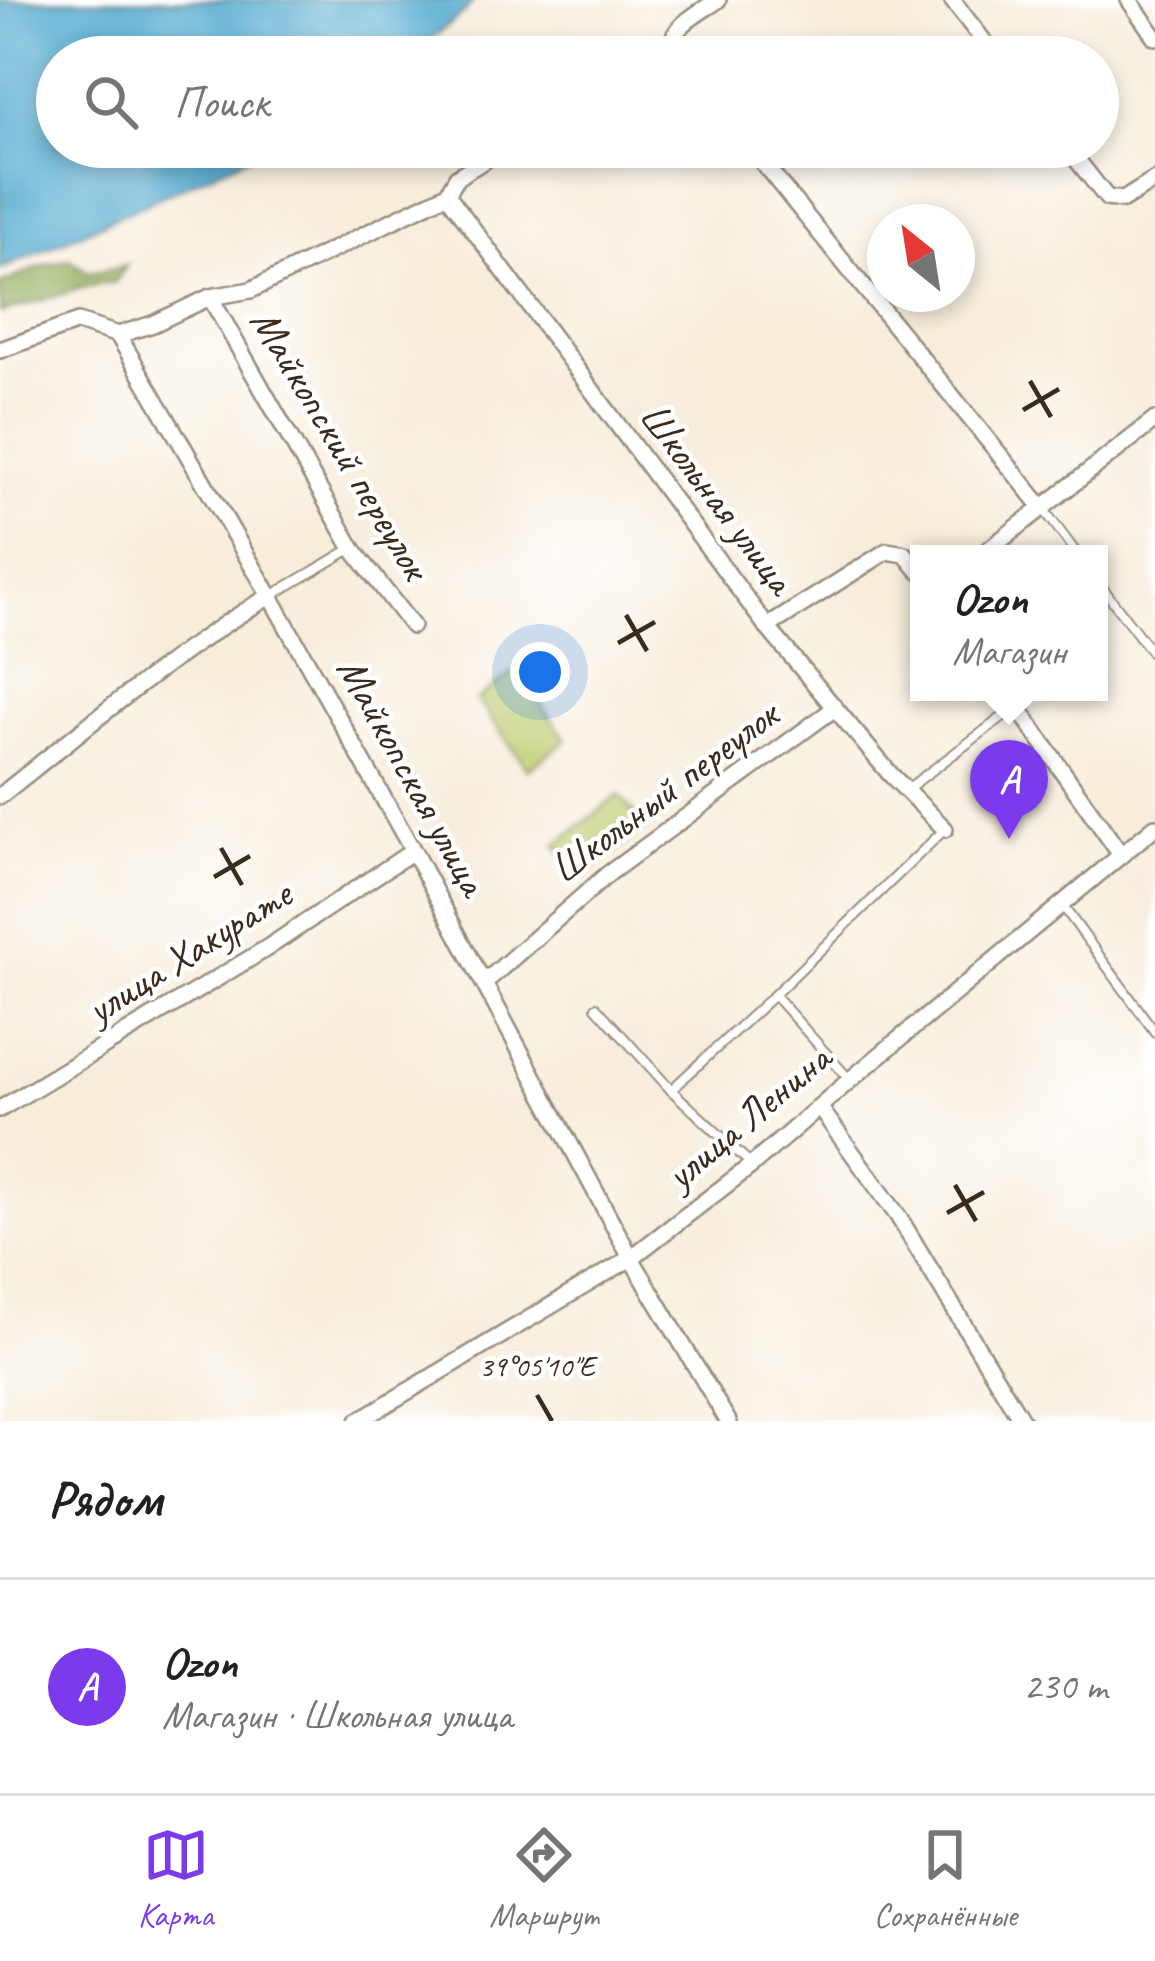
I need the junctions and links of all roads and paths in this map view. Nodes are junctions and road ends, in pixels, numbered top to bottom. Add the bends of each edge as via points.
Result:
1 (718, 0) edge
2 (952, 0) edge
3 (1129, 0) edge
4 (672, 36) edge
5 (980, 36) edge
6 (1155, 37) edge
7 (472, 168) edge
8 (767, 168) edge
9 (1083, 168) edge
10 (1155, 180) edge
11 (447, 194) junction
12 (210, 297) junction
13 (118, 335) junction
14 (0, 350) edge
15 (1155, 419) edge
16 (1042, 508) junction
17 (995, 545) edge
18 (1070, 545) edge
19 (353, 548) junction
20 (910, 560) edge
21 (1108, 595) edge
22 (270, 596) junction
23 (412, 626) dead end
24 (767, 627) junction
25 (1155, 657) edge
26 (1010, 701) edge
27 (1013, 701) edge
28 (835, 708) junction
29 (905, 791) junction
30 (0, 796) edge
31 (1155, 827) edge
32 (945, 829) joint
33 (413, 850) junction
34 (1121, 855) junction
35 (1061, 904) junction
36 (484, 982) junction
37 (774, 994) junction
38 (596, 1007) dead end
39 (1155, 1032) edge
40 (850, 1080) junction
41 (671, 1090) junction
42 (819, 1107) junction
43 (0, 1109) edge
44 (752, 1165) junction
45 (632, 1258) junction
46 (358, 1421) edge
47 (728, 1421) edge
48 (1022, 1421) edge

1 - 4 street
2 - 5 street
3 - 6 street
7 - 11 street
8 - 16 street
9 - 10 street via 1107,198 1123,200
11 - 12 street via 251,290
11 - 24 street, Школьная улица
12 - 13 street
12 - 19 street, Майкопский переулок
13 - 14 street via 78,322
13 - 22 street, Майкопская улица
15 - 16 street
16 - 17 street
16 - 18 lane
19 - 22 lane
19 - 23 street, Майкопский переулок
20 - 24 street via 886,551
21 - 25 lane
22 - 30 street via 158,669
22 - 33 street, Майкопская улица
24 - 28 street, Школьная улица
26 - 29 lane
27 - 34 street
28 - 29 street, Школьная улица
28 - 36 street, Школьный переулок via 608,874
29 - 32 street, Школьная улица
31 - 34 street, улица Ленина
32 - 37 lane
33 - 36 street, Майкопская улица
33 - 43 street, улица Хакурате
34 - 35 street, улица Ленина
35 - 39 lane
35 - 40 street, улица Ленина
36 - 45 street, Майкопская улица
37 - 40 lane
37 - 41 lane
38 - 41 lane
40 - 42 street, улица Ленина
41 - 44 lane
42 - 44 street, улица Ленина
42 - 48 street via 898,1216
44 - 45 street, улица Ленина
45 - 46 street, улица Ленина
45 - 47 street, Майкопская улица

